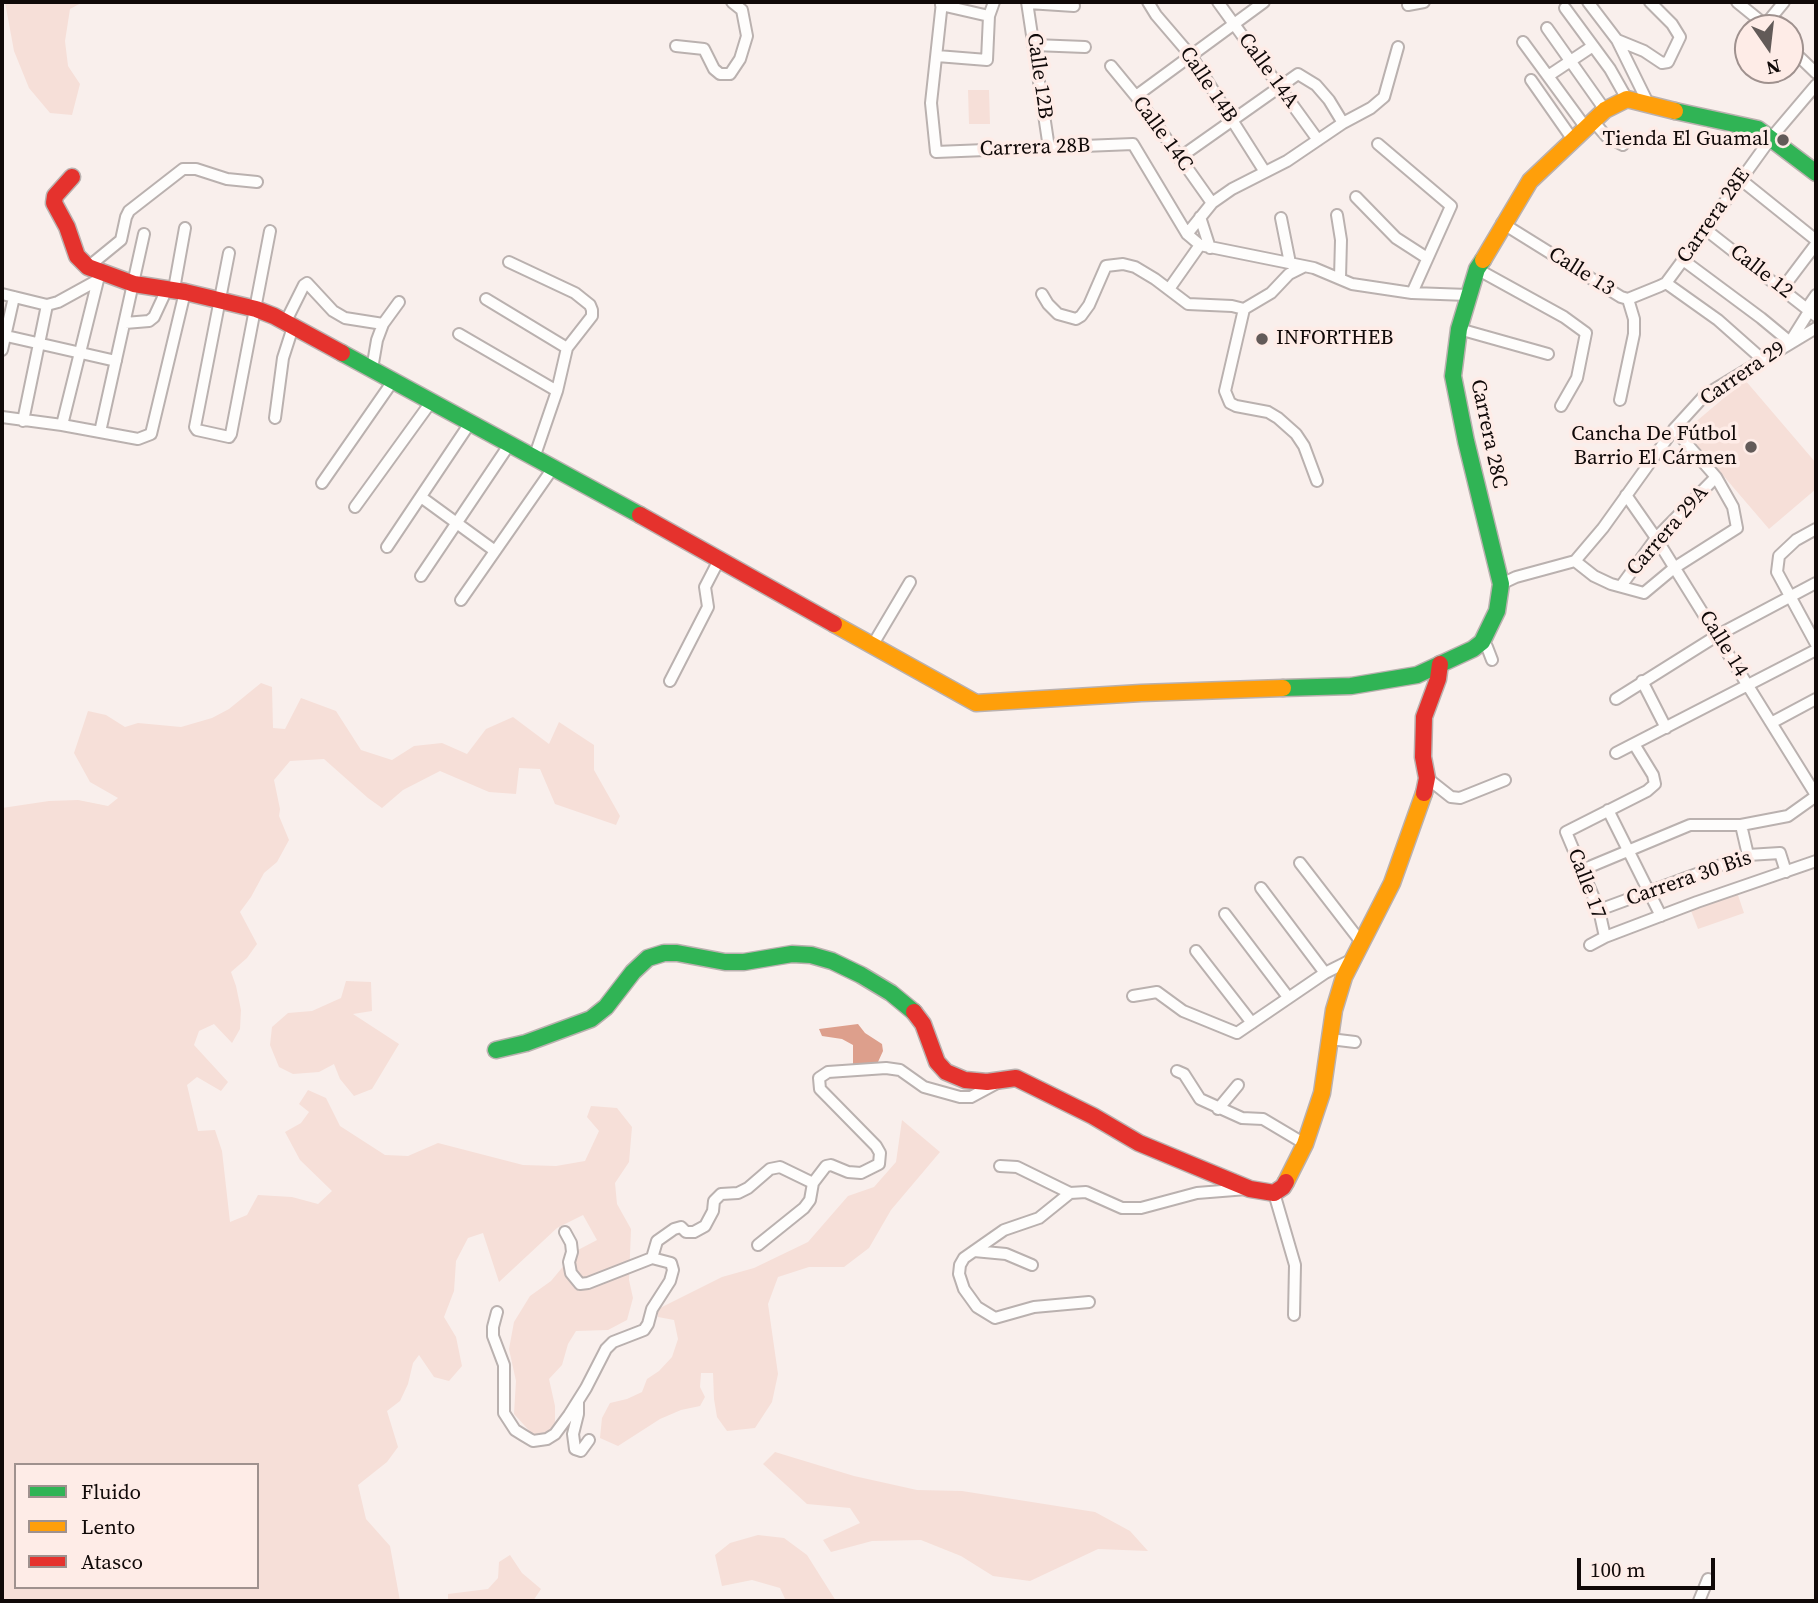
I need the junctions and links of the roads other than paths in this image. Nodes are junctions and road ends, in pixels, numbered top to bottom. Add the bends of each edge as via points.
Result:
1 (732, 2) edge
2 (994, 2) edge
3 (1027, 2) edge
4 (1148, 2) edge
5 (1218, 2) edge
6 (1264, 2) edge
7 (1424, 2) edge
8 (1588, 2) edge
9 (1650, 2) edge
10 (1737, 2) edge
11 (941, 3) edge
12 (1408, 5) dead end
13 (1074, 6) dead end
14 (1565, 8) dead end
15 (1751, 14) edge
16 (989, 16) junction
17 (1234, 24) junction
18 (1547, 28) dead end
19 (1617, 40) junction
20 (1523, 42) dead end
21 (1034, 45) junction
22 (676, 46) dead end
23 (1593, 46) junction
24 (1084, 47) dead end
25 (1398, 47) dead end
26 (937, 56) junction
27 (1192, 57) junction
28 (1570, 60) junction
29 (1111, 66) dead end
30 (1548, 75) junction
31 (1531, 80) dead end
32 (1816, 85) edge
33 (1279, 87) junction
34 (1136, 96) junction
35 (1627, 99) junction
36 (1648, 103) junction
37 (1595, 120) junction
38 (1233, 121) junction
39 (1343, 122) junction
40 (1771, 138) junction
41 (1318, 140) junction
42 (1573, 140) junction
43 (1378, 144) dead end
44 (1623, 145) dead end
45 (1049, 148) junction
46 (1180, 158) junction
47 (1265, 172) junction
48 (1816, 173) edge
49 (72, 177) dead end
50 (1740, 179) junction
51 (257, 182) dead end
52 (1356, 197) dead end
53 (1212, 204) junction
54 (1337, 215) dead end
55 (1200, 217) junction
56 (1281, 218) dead end
57 (1502, 223) junction
58 (185, 228) dead end
59 (1705, 229) junction
60 (270, 231) dead end
61 (145, 234) dead end
62 (1187, 234) junction
63 (1816, 242) edge
64 (1205, 246) junction
65 (229, 253) dead end
66 (1427, 258) junction
67 (1683, 260) junction
68 (509, 262) dead end
69 (1290, 262) junction
70 (1303, 267) junction
71 (1477, 269) junction
72 (95, 273) junction
73 (1340, 278) junction
74 (1666, 283) junction
75 (134, 284) junction
76 (1169, 289) junction
77 (1782, 289) junction
78 (175, 290) junction
79 (1412, 293) junction
80 (2, 294) edge
81 (1042, 294) dead end
82 (1468, 295) junction
83 (1816, 295) edge
84 (14, 297) junction
85 (486, 299) dead end
86 (1628, 299) junction
87 (219, 301) junction
88 (399, 302) dead end
89 (47, 305) junction
90 (256, 309) junction
91 (1244, 309) junction
92 (1811, 311) edge
93 (125, 323) junction
94 (383, 324) junction
95 (289, 325) junction
96 (1816, 328) edge
97 (1459, 329) junction
98 (459, 334) dead end
99 (3, 336) edge
100 (1790, 342) junction
101 (39, 343) junction
102 (568, 348) junction
103 (2, 350) edge
104 (79, 352) junction
105 (1548, 354) dead end
106 (1762, 359) junction
107 (116, 361) junction
108 (372, 369) junction
109 (393, 381) junction
110 (557, 391) junction
111 (1620, 400) dead end
112 (431, 402) junction
113 (1561, 406) dead end
114 (2, 417) edge
115 (275, 418) dead end
116 (23, 421) junction
117 (470, 423) junction
118 (62, 425) junction
119 (1674, 429) junction
120 (100, 432) junction
121 (509, 445) junction
122 (534, 458) junction
123 (553, 468) junction
124 (1716, 477) junction
125 (1317, 481) dead end
126 (322, 483) dead end
127 (1626, 495) junction
128 (421, 497) junction
129 (355, 507) dead end
130 (456, 524) junction
131 (1816, 529) edge
132 (1656, 538) junction
133 (387, 547) dead end
134 (495, 551) junction
135 (720, 558) junction
136 (1575, 561) junction
137 (1674, 568) junction
138 (421, 576) dead end
139 (910, 582) dead end
140 (1816, 583) edge
141 (1501, 584) junction
142 (1620, 586) junction
143 (1789, 596) junction
144 (461, 600) dead end
145 (1718, 635) junction
146 (1482, 642) junction
147 (872, 646) junction
148 (1816, 647) edge
149 (1492, 660) dead end
150 (1440, 664) junction
151 (670, 681) dead end
152 (1642, 681) junction
153 (1749, 686) junction
154 (1616, 699) dead end
155 (1816, 699) edge
156 (1771, 723) junction
157 (1666, 728) junction
158 (1634, 744) junction
159 (1616, 753) dead end
160 (1427, 778) junction
161 (1505, 780) dead end
162 (1816, 796) edge
163 (1608, 810) junction
164 (1741, 825) junction
165 (1628, 850) junction
166 (1748, 855) junction
167 (1816, 861) edge
168 (1300, 863) dead end
169 (1583, 870) junction
170 (1786, 872) junction
171 (1261, 888) dead end
172 (1649, 891) junction
173 (1600, 910) junction
174 (1225, 914) dead end
175 (1661, 916) junction
176 (1605, 937) junction
177 (1361, 942) junction
178 (1590, 945) dead end
179 (1196, 951) dead end
180 (1353, 959) junction
181 (1325, 973) junction
182 (1133, 996) dead end
183 (1288, 997) junction
184 (1252, 1023) junction
185 (1330, 1039) junction
186 (1356, 1042) dead end
187 (496, 1050) dead end
188 (1177, 1071) dead end
189 (1003, 1080) junction
190 (1238, 1085) dead end
191 (1218, 1109) junction
192 (1305, 1144) junction
193 (1000, 1166) dead end
194 (813, 1183) junction
195 (1250, 1189) junction
196 (1070, 1193) junction
197 (1274, 1193) junction
198 (565, 1232) dead end
199 (758, 1245) dead end
200 (974, 1251) junction
201 (652, 1258) junction
202 (1032, 1265) dead end
203 (1089, 1302) dead end
204 (497, 1312) dead end
205 (1294, 1315) dead end
206 (578, 1398) junction
207 (589, 1440) dead end
208 (1708, 1578) dead end
209 (1699, 1601) edge

1 - 22 street via 742,10 747,36 730,74 714,69 704,49
2 - 16 street
3 - 13 street
3 - 21 street, Calle 12B
4 - 27 street, Calle 14B
5 - 17 street, Calle 14A
6 - 17 street
7 - 12 street
8 - 19 street
9 - 19 street via 1680,37 1665,64
10 - 15 street
11 - 16 street
11 - 26 street
14 - 23 street
16 - 26 street via 987,60
17 - 27 street
17 - 33 street, Calle 14A
18 - 28 street
19 - 36 street
20 - 30 street
21 - 24 street
21 - 45 street, Calle 12B
23 - 28 street
23 - 35 street
25 - 39 street via 1384,97
26 - 45 street, Carrera 28B via 931,103 936,152
27 - 34 street
27 - 38 street, Calle 14B
28 - 30 street
28 - 37 street
29 - 34 street, Calle 14C
30 - 37 street
31 - 42 street
32 - 40 street, Carrera 28E
33 - 38 street
33 - 39 street via 1298,74 1316,85
33 - 41 street, Calle 14A
34 - 46 street, Calle 14C
35 - 36 street
35 - 37 street, Carrera 28C
36 - 40 street via 1758,129
37 - 42 street, Carrera 28C
37 - 44 street via 1606,136
38 - 46 street
38 - 47 street, Calle 14B
39 - 41 street
40 - 48 street
40 - 50 street, Carrera 28E
41 - 47 street
42 - 57 street, Carrera 28C via 1530,181
43 - 66 street via 1451,206
45 - 62 street, Carrera 28B via 1133,144
46 - 53 street, Calle 14C
47 - 53 street
49 - 72 street via 55,195 54,203 77,256
50 - 59 street, Carrera 28E
50 - 63 street
51 - 72 street via 183,169 129,211 121,240
52 - 66 street via 1396,238
53 - 55 street
54 - 73 street
55 - 62 street
55 - 64 street
56 - 69 street
57 - 71 street, Carrera 28C
57 - 86 street, Calle 13
58 - 78 street
59 - 67 street, Carrera 28E
59 - 77 street, Calle 12
60 - 90 street
61 - 75 street
62 - 64 street
63 - 77 street
64 - 69 street
64 - 76 street
65 - 87 street
66 - 79 street
67 - 74 street, Carrera 28E
67 - 100 street
68 - 102 street via 575,293 590,305 592,316
69 - 70 street
70 - 73 street
70 - 91 street
71 - 82 street, Carrera 28C
71 - 113 street via 1586,333 1577,378
72 - 75 street
72 - 89 street via 58,302
72 - 104 street
73 - 79 street via 1352,285
74 - 86 street, Calle 13
74 - 106 street
75 - 78 street
75 - 93 street
76 - 81 street via 1123,264 1106,266 1089,305 1076,319 1058,314
76 - 91 street via 1188,304
77 - 92 street, Calle 12
78 - 87 street
78 - 93 street via 149,321
78 - 120 street via 151,434 138,439
79 - 82 street
80 - 84 street
82 - 97 street, Carrera 28C
83 - 92 street
84 - 89 street
84 - 99 street
85 - 102 street
86 - 111 street via 1634,334
87 - 90 street
87 - 90 street via 195,427 229,438
88 - 94 street
89 - 101 street
90 - 95 street
91 - 125 street via 1226,397 1236,407 1268,412 1296,434
92 - 100 street
93 - 107 street
94 - 95 street via 345,318 307,284
94 - 108 street
95 - 108 street
95 - 115 street
96 - 100 street, Carrera 29
97 - 105 street
97 - 141 street, Carrera 28C via 1453,376
98 - 110 street
99 - 101 street
99 - 103 street
100 - 106 street, Carrera 29
101 - 104 street
101 - 116 street
102 - 110 street
104 - 107 street
104 - 118 street
106 - 119 street, Carrera 29 via 1705,395
107 - 120 street
108 - 109 street
109 - 112 street
109 - 126 street
110 - 122 street
112 - 117 street
112 - 129 street
114 - 116 street
116 - 118 street
117 - 121 street
117 - 128 street
118 - 120 street
119 - 124 street
119 - 127 street, Carrera 29
121 - 122 street
121 - 130 street
122 - 123 street
123 - 134 street
123 - 135 street
124 - 132 street, Carrera 29A
124 - 137 street via 1733,507 1737,528
127 - 132 street, Calle 14
127 - 136 street, Carrera 29
128 - 130 street
128 - 133 street
130 - 134 street
130 - 138 street
131 - 143 street via 1779,556 1777,572
132 - 137 street, Calle 14
132 - 142 street, Carrera 29A
134 - 144 street
135 - 147 street
135 - 151 street via 705,587 708,607
136 - 141 street
136 - 142 street via 1594,576
137 - 142 street via 1644,593
137 - 145 street, Calle 14
139 - 147 street
140 - 143 street
141 - 146 street, Carrera 28C via 1497,611
143 - 145 street
143 - 148 street
145 - 152 street
145 - 153 street, Calle 14
146 - 149 street
146 - 150 street
147 - 150 street via 976,703 1351,686 1417,675
148 - 153 street
150 - 160 street via 1424,717
152 - 154 street
152 - 157 street
153 - 156 street, Calle 14
153 - 157 street
155 - 156 street
156 - 162 street, Calle 14
157 - 158 street
158 - 159 street
158 - 163 street via 1655,784
160 - 161 street via 1451,797 1460,798
160 - 177 street via 1392,883
162 - 164 street via 1788,816
163 - 165 street
163 - 169 street, Calle 17 via 1566,832
164 - 165 street via 1690,825
164 - 166 street
165 - 169 street
165 - 172 street
166 - 170 street, Carrera 30 Bis via 1780,853
166 - 172 street, Carrera 30 Bis
167 - 170 street
168 - 177 street
169 - 173 street, Calle 17
170 - 175 street
171 - 181 street
172 - 173 street, Carrera 30 Bis
172 - 175 street
173 - 176 street, Calle 17
174 - 183 street
175 - 176 street
176 - 178 street
177 - 180 street
179 - 184 street
180 - 181 street
180 - 185 street via 1334,1010
181 - 183 street
182 - 184 street via 1157,992 1184,1011 1237,1033
183 - 184 street
185 - 186 street
185 - 192 street via 1322,1093
187 - 189 street via 591,1019 640,965 664,953 725,962 811,955 832,961 910,1007 946,1072 965,1080
188 - 191 street via 1184,1074 1200,1099
189 - 194 street via 971,1097 960,1097 924,1087 900,1070 828,1072 819,1078 820,1089 876,1146 879,1164 861,1173 826,1166
189 - 195 street via 1016,1078 1030,1084 1139,1143
190 - 191 street
191 - 192 street via 1242,1118 1263,1119
192 - 197 street via 1283,1187
193 - 196 street via 1017,1167
194 - 199 street via 804,1208
194 - 201 street via 780,1167 770,1169 748,1188 714,1200 705,1226 694,1232 674,1229 657,1241
195 - 196 street via 1197,1193 1141,1208 1122,1208 1086,1192
195 - 197 street
196 - 200 street via 1039,1218 1004,1230
197 - 205 street via 1294,1265
198 - 201 street via 571,1243 571,1273 580,1284
200 - 202 street via 1006,1255
200 - 203 street via 964,1258 959,1274 977,1307 995,1318 1034,1307
201 - 206 street via 671,1264 673,1270 648,1324 606,1349
204 - 206 street via 493,1336 504,1365 504,1413 515,1430 533,1441 547,1439
206 - 207 street via 575,1449 581,1451
208 - 209 street

